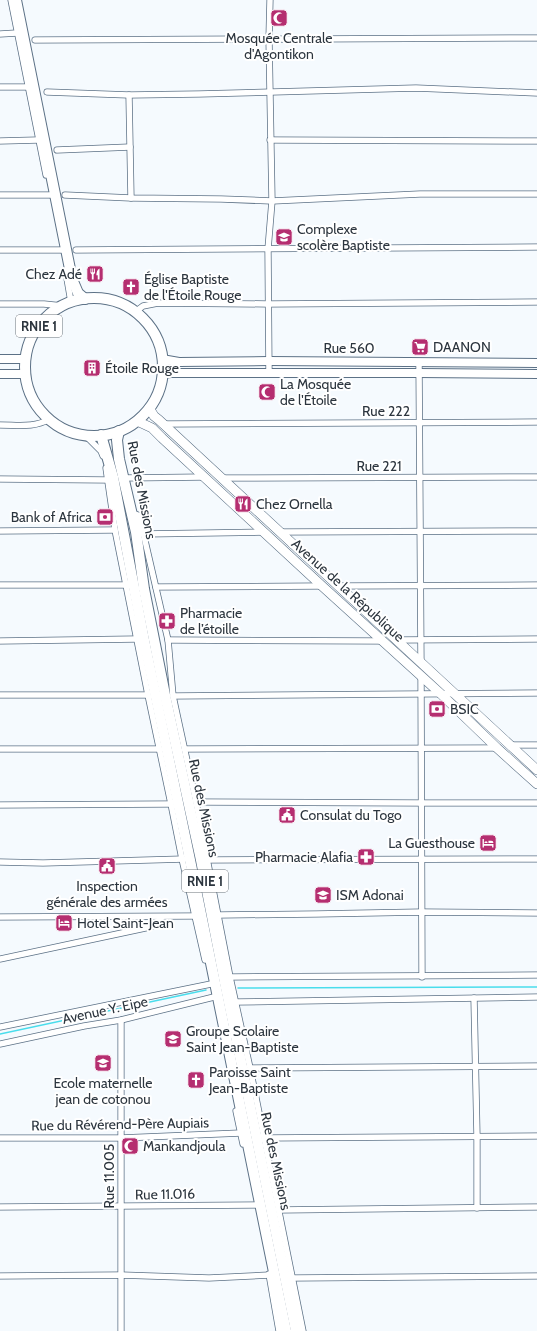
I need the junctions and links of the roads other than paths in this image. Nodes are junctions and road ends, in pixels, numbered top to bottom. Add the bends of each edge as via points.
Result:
1 (11, 0) edge
2 (16, 0) edge
3 (270, 0) edge
4 (17, 33) junction
5 (0, 34) edge
6 (537, 38) edge
7 (269, 39) junction
8 (35, 40) dead end
9 (0, 87) edge
10 (28, 87) junction
11 (47, 92) dead end
12 (270, 93) junction
13 (537, 93) edge
14 (129, 94) junction
15 (0, 140) edge
16 (38, 140) junction
17 (270, 140) junction
18 (537, 141) edge
19 (130, 146) junction
20 (57, 150) dead end
21 (537, 194) edge
22 (0, 195) edge
23 (51, 195) junction
24 (65, 195) dead end
25 (131, 198) junction
26 (272, 201) junction
27 (537, 247) edge
28 (268, 249) junction
29 (0, 250) edge
30 (62, 250) junction
31 (76, 250) dead end
32 (84, 299) junction
33 (537, 302) edge
34 (0, 304) edge
35 (67, 304) junction
36 (268, 304) junction
37 (135, 312) junction
38 (0, 359) edge
39 (26, 359) junction
40 (162, 359) junction
41 (269, 361) junction
42 (419, 362) junction
43 (537, 363) edge
44 (419, 372) junction
45 (269, 373) junction
46 (0, 374) edge
47 (26, 374) junction
48 (162, 374) junction
49 (537, 374) edge
50 (149, 408) junction
51 (50, 419) junction
52 (137, 421) junction
53 (537, 422) edge
54 (419, 423) junction
55 (163, 424) junction
56 (0, 425) edge
57 (119, 431) junction
58 (86, 435) junction
59 (100, 435) junction
60 (205, 477) junction
61 (420, 477) junction
62 (537, 477) edge
63 (123, 478) junction
64 (222, 478) junction
65 (0, 480) edge
66 (108, 480) junction
67 (132, 513) junction
68 (0, 530) edge
69 (115, 530) junction
70 (420, 531) junction
71 (537, 531) edge
72 (264, 532) junction
73 (280, 532) junction
74 (143, 534) junction
75 (0, 585) edge
76 (126, 585) junction
77 (537, 585) edge
78 (322, 586) junction
79 (337, 586) junction
80 (420, 586) junction
81 (156, 587) junction
82 (137, 639) junction
83 (537, 639) edge
84 (168, 640) junction
85 (396, 640) junction
86 (421, 640) junction
87 (0, 641) edge
88 (383, 641) junction
89 (421, 663) junction
90 (421, 675) junction
91 (421, 693) junction
92 (537, 693) edge
93 (441, 694) junction
94 (454, 694) junction
95 (0, 695) edge
96 (148, 695) junction
97 (173, 696) junction
98 (509, 745) junction
99 (537, 745) edge
100 (421, 748) junction
101 (496, 748) junction
102 (0, 749) edge
103 (159, 749) junction
104 (184, 749) junction
105 (537, 770) edge
106 (537, 784) edge
107 (196, 802) junction
108 (421, 803) junction
109 (537, 803) edge
110 (0, 804) edge
111 (171, 804) junction
112 (186, 859) junction
113 (421, 859) junction
114 (537, 859) edge
115 (204, 860) junction
116 (0, 862) edge
117 (422, 912) junction
118 (537, 913) edge
119 (219, 915) junction
120 (195, 916) junction
121 (0, 917) edge
122 (162, 917) junction
123 (0, 959) edge
124 (537, 975) edge
125 (230, 977) junction
126 (422, 977) junction
127 (211, 984) junction
128 (214, 997) junction
129 (537, 997) edge
130 (474, 998) junction
131 (236, 1002) junction
132 (121, 1020) junction
133 (0, 1027) edge
134 (0, 1044) edge
135 (537, 1066) edge
136 (476, 1067) junction
137 (250, 1068) junction
138 (240, 1133) junction
139 (477, 1136) junction
140 (537, 1136) edge
141 (0, 1138) edge
142 (121, 1138) junction
143 (264, 1138) junction
144 (258, 1205) junction
145 (0, 1207) edge
146 (121, 1207) junction
147 (537, 1207) edge
148 (477, 1208) junction
149 (279, 1210) junction
150 (121, 1275) junction
151 (270, 1275) junction
152 (0, 1276) edge
153 (537, 1276) edge
154 (293, 1278) junction
155 (121, 1331) edge
156 (279, 1331) edge
157 (286, 1331) edge
158 (296, 1331) edge
159 (303, 1331) edge

1 - 4 street
2 - 32 highway via 72,279 78,293
3 - 7 street
4 - 5 street
4 - 10 street
6 - 7 street
7 - 8 street
7 - 12 street
9 - 10 street
10 - 16 street
11 - 14 street
12 - 13 street via 416,88
12 - 14 street
12 - 17 street
14 - 19 street
15 - 16 street
16 - 23 street
17 - 18 street
17 - 26 street
19 - 20 street
19 - 25 street
21 - 26 street via 420,194
22 - 23 street
23 - 30 street
24 - 25 street
25 - 26 street
26 - 28 street
27 - 28 street
28 - 31 street
28 - 36 street
29 - 30 street
30 - 35 street
32 - 35 highway, RNIE 1
32 - 37 highway, RNIE 1 via 108,300
33 - 36 street
34 - 35 street
35 - 39 highway, RNIE 1 via 48,316 36,330
36 - 37 street via 158,303 143,306
36 - 41 street
37 - 40 highway, RNIE 1 via 153,333 160,347
38 - 39 main road
39 - 47 highway, RNIE 1
40 - 41 main road, Rue 560 via 179,362
40 - 48 highway, RNIE 1
41 - 42 main road, Rue 560
41 - 45 street
42 - 43 main road, Rue 560
42 - 44 street
44 - 45 main road, Rue 560
44 - 49 main road, Rue 560
44 - 54 street
45 - 48 main road, Rue 560
46 - 47 main road
47 - 51 highway, RNIE 1 via 28,387 34,399
48 - 50 highway, RNIE 1 via 158,393
50 - 52 highway, RNIE 1
50 - 55 main road, Avenue de la République
51 - 56 street via 32,426
51 - 58 highway, RNIE 1 via 67,430
52 - 57 highway, RNIE 1
52 - 60 main road, Avenue de la République via 152,428
53 - 54 street, Rue 222
54 - 55 street, Rue 222
54 - 61 street
55 - 64 main road, Avenue de la République
57 - 59 highway, RNIE 1
57 - 63 highway, Rue des Missions / RNIE 1 via 117,440
58 - 59 highway, RNIE 1
58 - 66 street via 101,451
59 - 112 highway, Rue des Missions / RNIE 1 via 112,477
60 - 63 street
60 - 72 main road, Avenue de la République
61 - 62 street, Rue 221
61 - 64 street, Rue 221
61 - 70 street
63 - 67 highway, Rue des Missions / RNIE 1
64 - 73 main road, Avenue de la République
65 - 66 street
66 - 69 street
67 - 74 street via 139,517
67 - 115 highway, Rue des Missions / RNIE 1 via 154,642
68 - 69 street
69 - 76 street
70 - 71 street
70 - 73 street
70 - 80 street
72 - 74 street
72 - 78 main road, Avenue de la République
73 - 79 main road, Avenue de la République
74 - 81 street
75 - 76 street
76 - 82 street
77 - 80 street
78 - 81 street
78 - 88 main road, Avenue de la République
79 - 80 street
79 - 85 main road, Avenue de la République
80 - 86 street
81 - 84 street
82 - 87 street
82 - 96 street
83 - 86 street
84 - 88 street
84 - 97 street
85 - 86 street
85 - 89 main road, Avenue de la République
86 - 89 street
88 - 90 main road, Avenue de la République
89 - 94 main road, Avenue de la République
90 - 91 street
90 - 93 main road, Avenue de la République
91 - 93 street
91 - 97 street
91 - 100 street
92 - 94 street
93 - 94 street
93 - 101 main road, Avenue de la République
94 - 98 main road, Avenue de la République
95 - 96 street
96 - 103 street
97 - 104 street
98 - 99 street
98 - 105 main road, Avenue de la République
100 - 101 street
100 - 104 street
100 - 108 street
101 - 106 main road, Avenue de la République
102 - 103 street
103 - 111 street
104 - 107 street
107 - 108 street
107 - 115 street
108 - 109 street
108 - 113 street
110 - 111 street
111 - 112 street
112 - 115 street
112 - 116 street
112 - 120 street
112 - 157 highway, Rue des Missions / RNIE 1
113 - 114 street
113 - 115 street
113 - 117 street
115 - 119 street
115 - 158 highway, Rue des Missions / RNIE 1
117 - 118 street
117 - 119 street
117 - 126 street
119 - 125 street
120 - 122 street
120 - 127 street
121 - 122 street
122 - 123 street via 150,927
124 - 126 street
125 - 126 street
125 - 131 street
127 - 128 street
127 - 133 street, Avenue Y. Eipe
128 - 132 street, Avenue Y. Eipe
128 - 138 street
129 - 130 street
130 - 131 street
130 - 136 street
131 - 137 street
132 - 134 street, Avenue Y. Eipe
132 - 142 street, Rue 11.005
135 - 136 street
136 - 137 street
136 - 139 street
137 - 143 street
138 - 142 street, Rue du Révérend-Père Aupiais
138 - 144 street
139 - 140 street
139 - 143 street
139 - 148 street
141 - 142 street, Rue du Révérend-Père Aupiais
142 - 146 street, Rue 11.005
143 - 149 street
144 - 146 street, Rue 11.016
144 - 151 street
145 - 146 street, Rue 11.016
146 - 150 street, Rue 11.005
147 - 148 street
148 - 149 street
149 - 154 street
150 - 151 street via 209,1278
150 - 152 street
150 - 155 street, Rue 11.005
151 - 156 street
153 - 154 street
154 - 159 street

